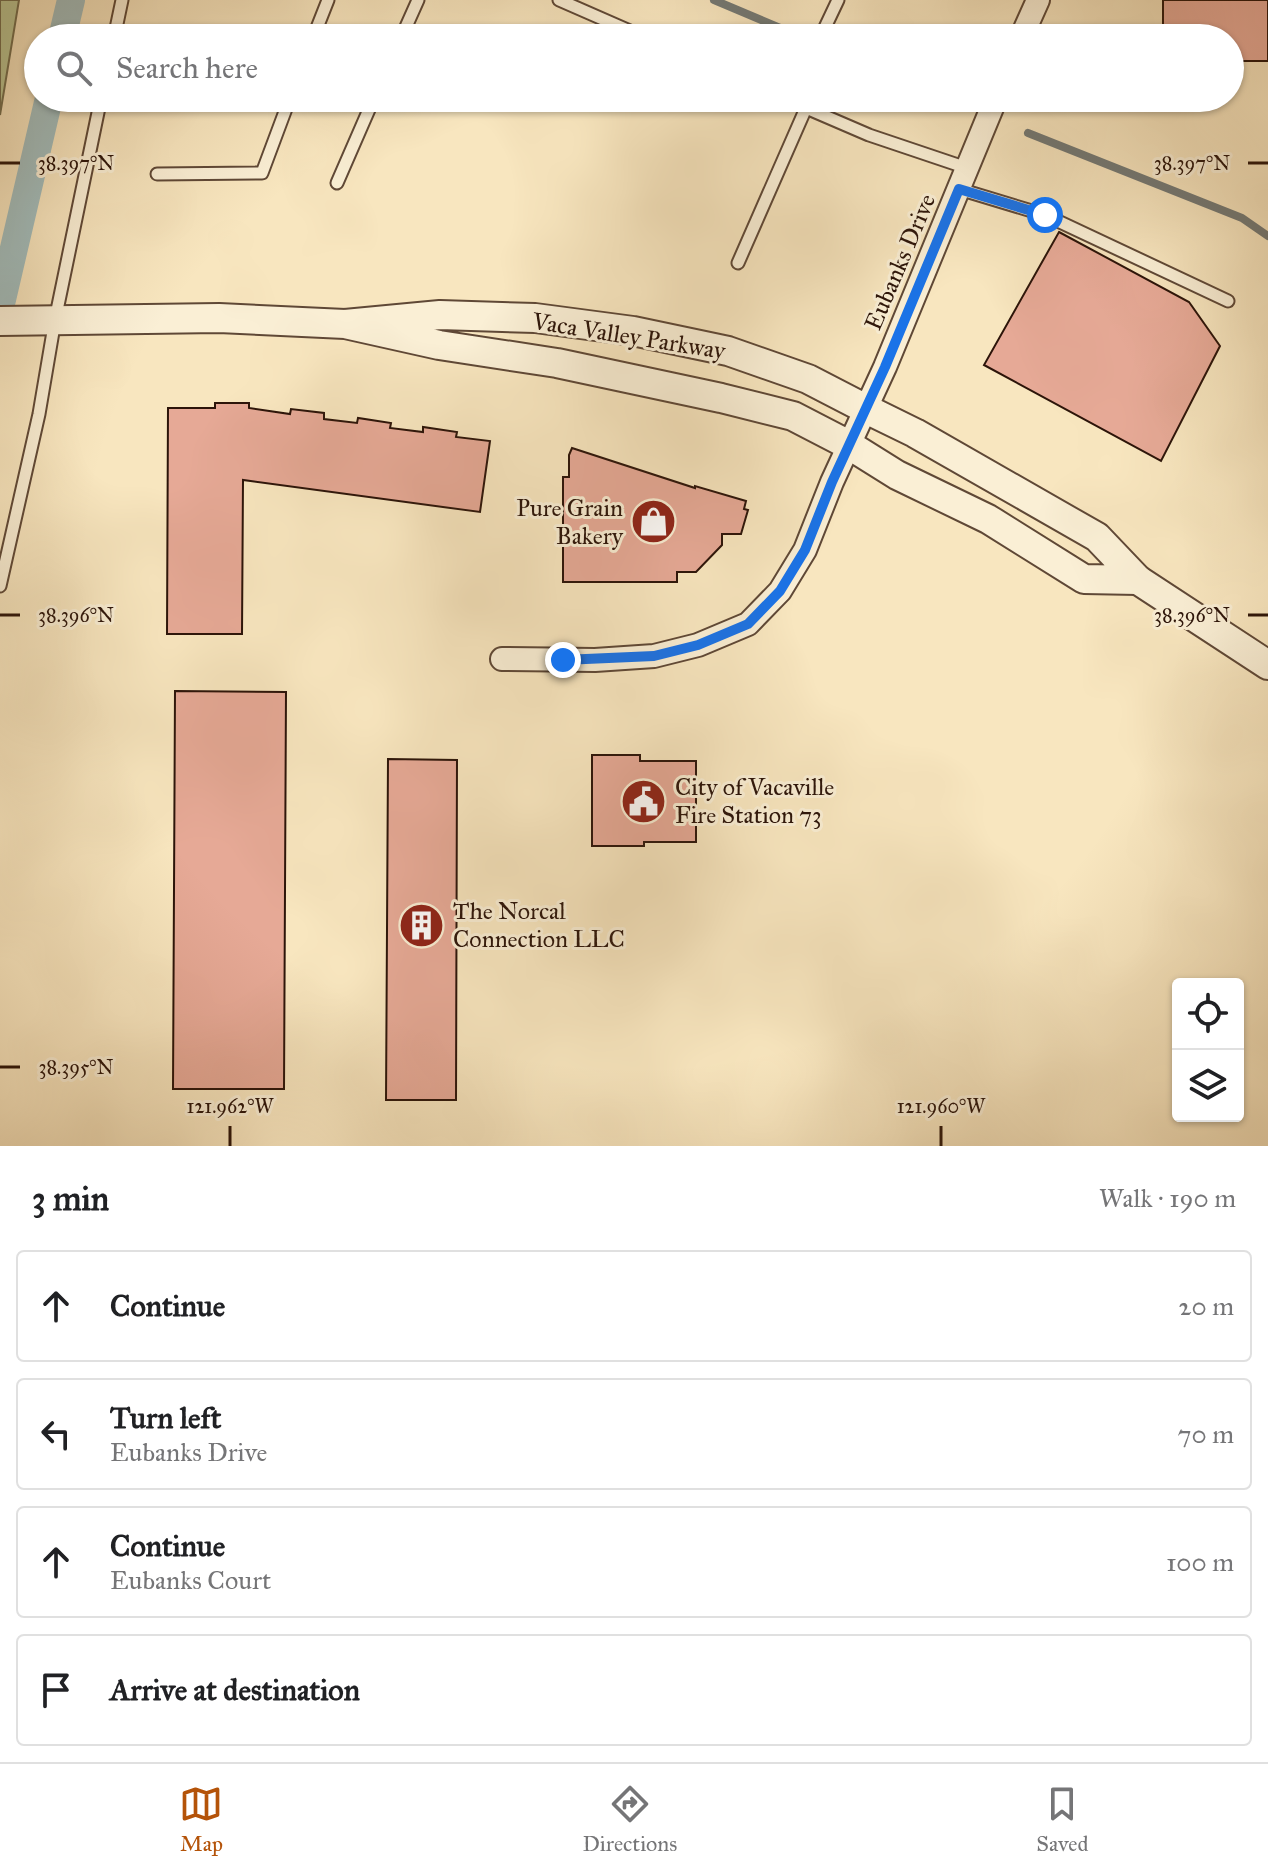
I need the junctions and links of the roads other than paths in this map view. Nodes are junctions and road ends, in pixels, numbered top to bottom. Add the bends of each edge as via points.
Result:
1 (122, 0) edge
2 (328, 0) edge
3 (418, 0) edge
4 (559, 0) edge
5 (838, 0) edge
6 (1038, 0) edge
7 (117, 24) edge
8 (319, 24) edge
9 (407, 24) edge
10 (614, 24) edge
11 (827, 24) edge
12 (1027, 24) edge
13 (97, 112) edge
14 (285, 112) edge
15 (368, 112) edge
16 (796, 112) edge
17 (819, 112) edge
18 (990, 112) edge
19 (157, 174) dead end
20 (963, 178) junction
21 (337, 183) dead end
22 (738, 263) dead end
23 (1228, 301) dead end
24 (45, 320) junction
25 (0, 321) edge
26 (345, 324) junction
27 (866, 409) junction
28 (849, 445) junction
29 (1138, 580) junction
30 (0, 586) edge
31 (502, 659) dead end
32 (1268, 665) edge

1 - 7 lane
2 - 8 lane
3 - 9 lane
4 - 10 lane
5 - 11 lane
6 - 12 street
13 - 24 lane
14 - 19 lane via 262,173
15 - 21 lane
16 - 22 lane
17 - 20 lane
18 - 20 street, Eubanks Drive
20 - 23 lane
20 - 27 street, Eubanks Drive
24 - 25 street, Vaca Valley Parkway
24 - 26 street, Vaca Valley Parkway via 219,318
24 - 30 lane via 39,414
26 - 27 street, Vaca Valley Parkway via 440,315 535,318 633,331 728,351 808,379
26 - 28 street, Vaca Valley Parkway via 721,398 793,416
27 - 28 street, Eubanks Drive
27 - 29 street, Vaca Valley Parkway via 1097,537
28 - 29 street, Vaca Valley Parkway via 988,519 1084,579
28 - 31 street, Eubanks Drive via 805,550 780,591 748,624 654,656
29 - 32 street, Vaca Valley Parkway

